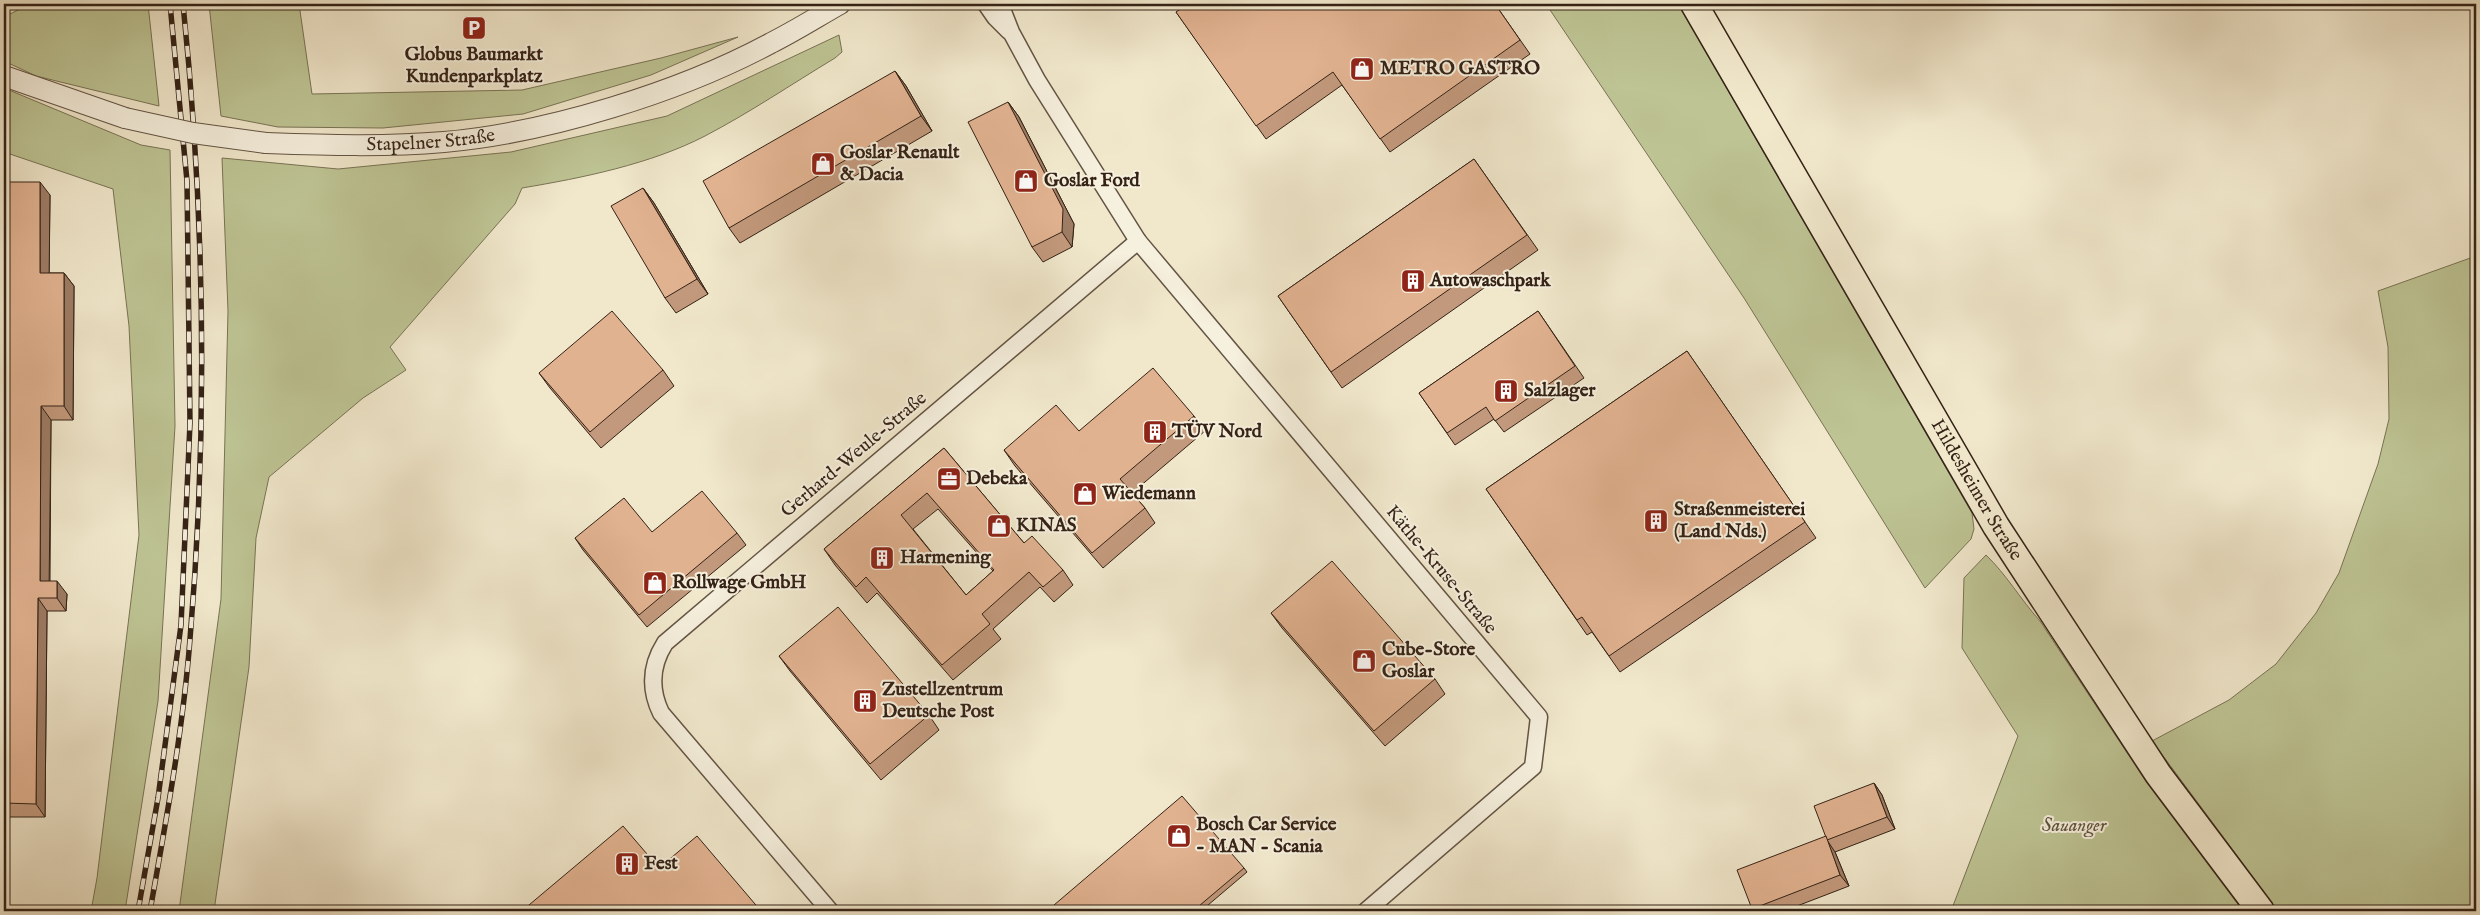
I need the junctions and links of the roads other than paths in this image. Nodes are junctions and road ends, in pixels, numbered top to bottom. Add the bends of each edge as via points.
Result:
1 (840, 4) edge
2 (986, 4) edge
3 (1000, 4) edge
4 (1694, 4) edge
5 (1011, 32) junction
6 (4, 76) edge
7 (1138, 241) junction
8 (830, 911) edge
9 (1366, 911) edge
10 (2261, 911) edge

1 - 6 street, Stapelner Straße, bridge via 770,44 700,75 616,105 532,128 444,142 353,146 266,143 194,133 125,118
2 - 5 street
3 - 5 street
4 - 10 main road, Hildesheimer Straße via 1996,526 2158,774
5 - 7 street via 1037,80
7 - 8 street, Gerhard-Weule-Straße via 673,636 660,651 653,677 661,713
7 - 9 street, Käthe-Kruse-Straße via 1539,717 1533,767

